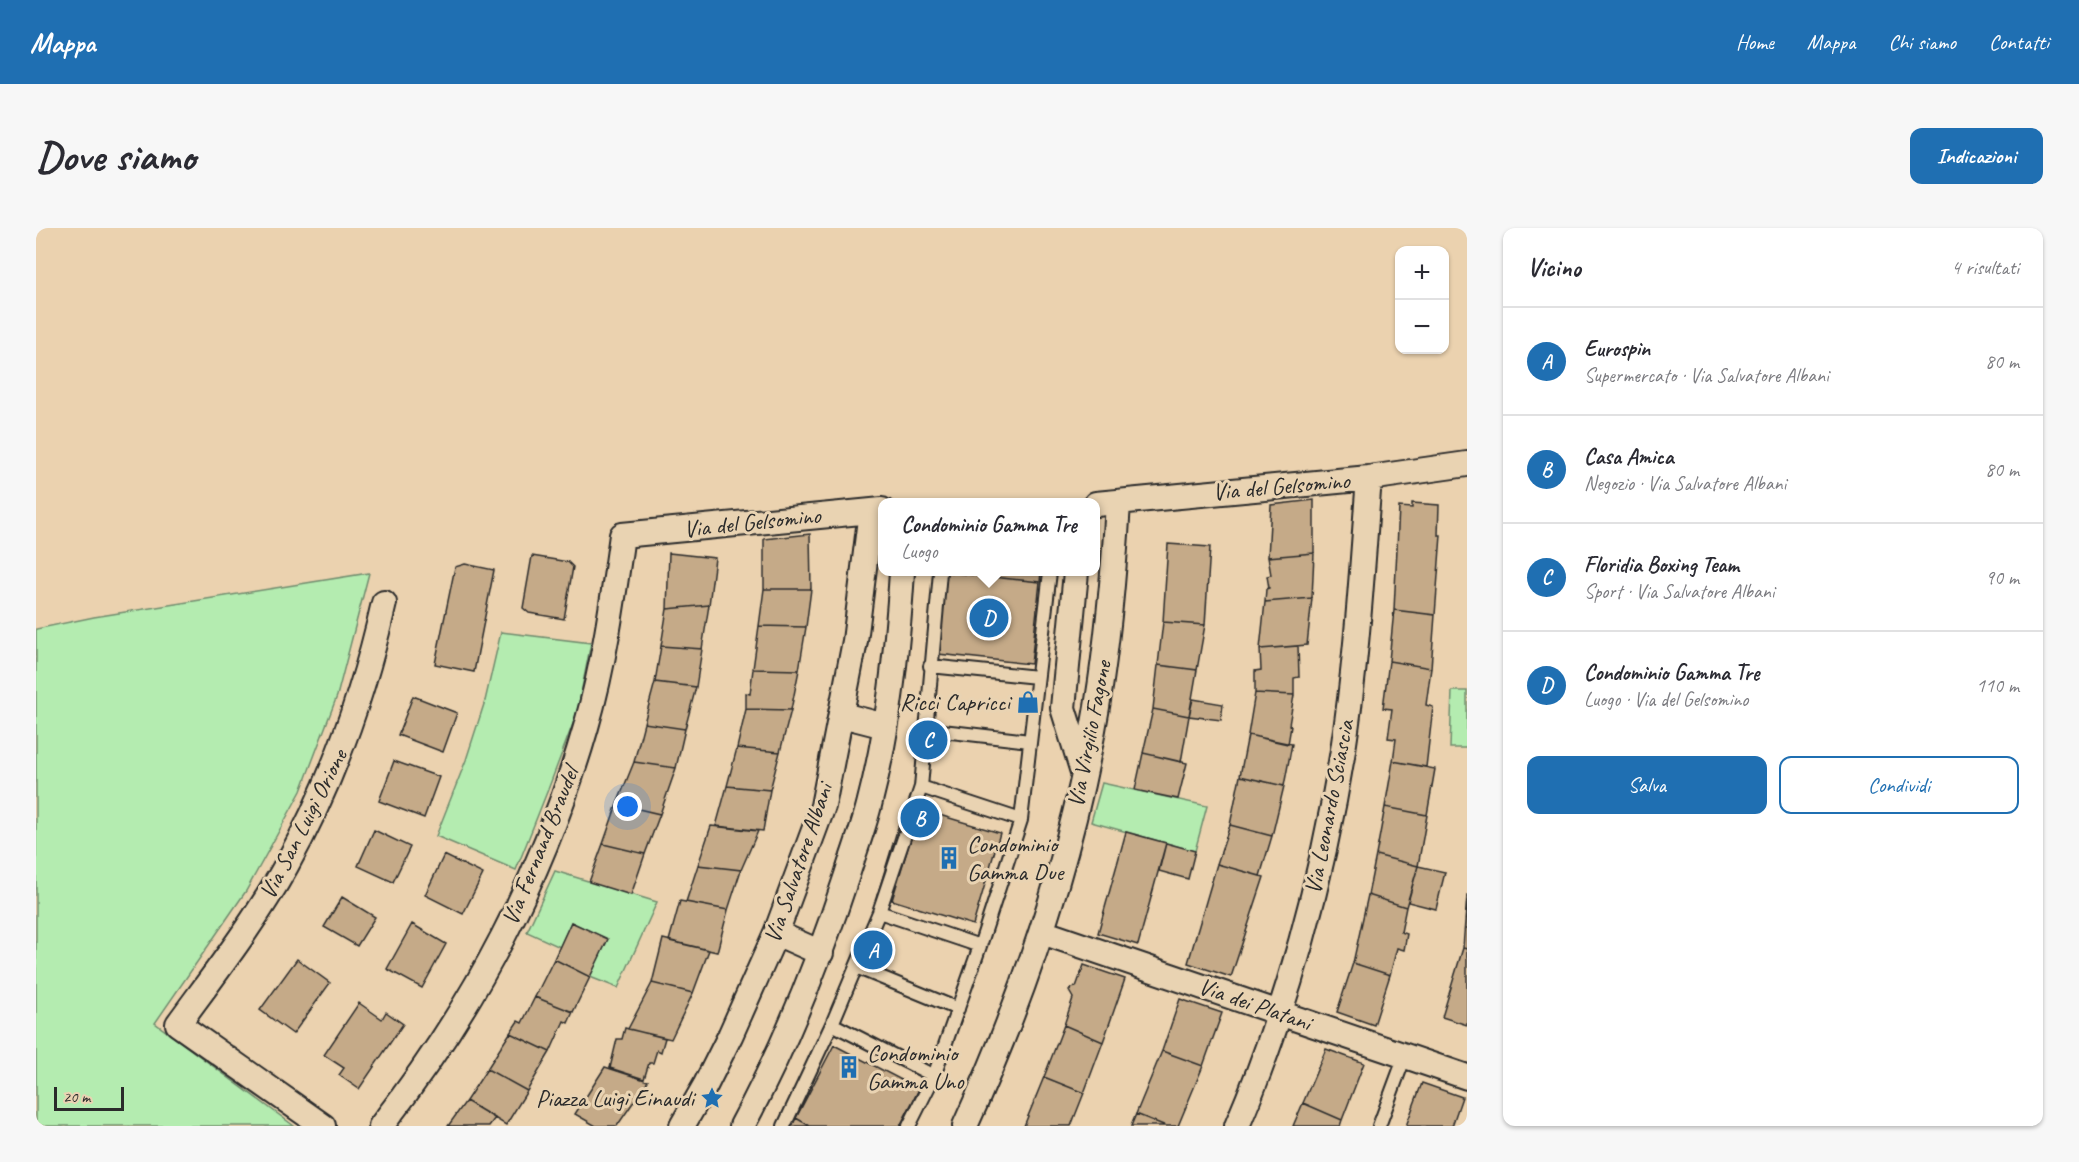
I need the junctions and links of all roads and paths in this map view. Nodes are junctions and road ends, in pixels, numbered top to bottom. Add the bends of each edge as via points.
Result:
1 (1467, 464) edge
2 (1369, 478) junction
3 (1107, 504) edge
4 (877, 511) edge
5 (622, 535) joint
6 (902, 576) edge
7 (939, 576) edge
8 (1050, 576) edge
9 (1076, 576) edge
10 (384, 603) dead end
11 (930, 666) junction
12 (1037, 677) junction
13 (842, 715) junction
14 (885, 726) junction
15 (925, 729) junction
16 (1030, 741) junction
17 (1084, 774) junction
18 (921, 787) junction
19 (1021, 820) junction
20 (879, 912) junction
21 (1042, 932) junction
22 (776, 933) junction
23 (980, 946) junction
24 (821, 953) junction
25 (856, 967) junction
26 (958, 1009) junction
27 (1279, 1012) junction
28 (832, 1024) junction
29 (1405, 1056) junction
30 (934, 1076) junction
31 (1467, 1077) edge
32 (323, 1126) edge
33 (381, 1126) edge
34 (682, 1126) edge
35 (742, 1126) edge
36 (784, 1126) edge
37 (909, 1126) edge
38 (965, 1126) edge
39 (1237, 1126) edge
40 (1379, 1126) edge

1 - 2 street, Via del Gelsomino
2 - 3 street, Via del Gelsomino
2 - 27 street, Via Leonardo Sciascia via 1359,615 1343,749 1317,882
3 - 17 street, Via Virgilio Fagone via 1114,572 1097,707
4 - 5 street, Via del Gelsomino
4 - 13 street, Via Salvatore Albani
5 - 33 street, Via Fernand Braudel via 596,684 556,819 518,908 473,994 420,1076
6 - 14 street via 898,647
7 - 11 lane
8 - 12 lane
9 - 17 street via 1063,708
10 - 32 street, Via San Luigi Orione via 349,728 307,826 261,908 178,1024
11 - 12 lane
11 - 15 lane
12 - 16 lane
13 - 14 street
13 - 22 street, Via Salvatore Albani via 823,806
14 - 24 street via 869,806
15 - 16 lane
15 - 18 lane
16 - 19 lane
17 - 21 street, Via Virgilio Fagone
18 - 19 lane
18 - 20 lane
19 - 23 lane
20 - 23 lane
20 - 25 lane
21 - 27 street, Via dei Platani
21 - 38 street, Via Virgilio Fagone via 1006,1032
22 - 24 street
22 - 34 street, Via Salvatore Albani via 730,1036
23 - 26 lane
24 - 35 street
25 - 26 lane
25 - 28 lane
26 - 30 lane
27 - 29 street, Via dei Platani
27 - 39 street, Via Leonardo Sciascia
28 - 30 lane
28 - 36 lane
29 - 31 street, Via dei Platani
29 - 40 lane
30 - 37 lane

